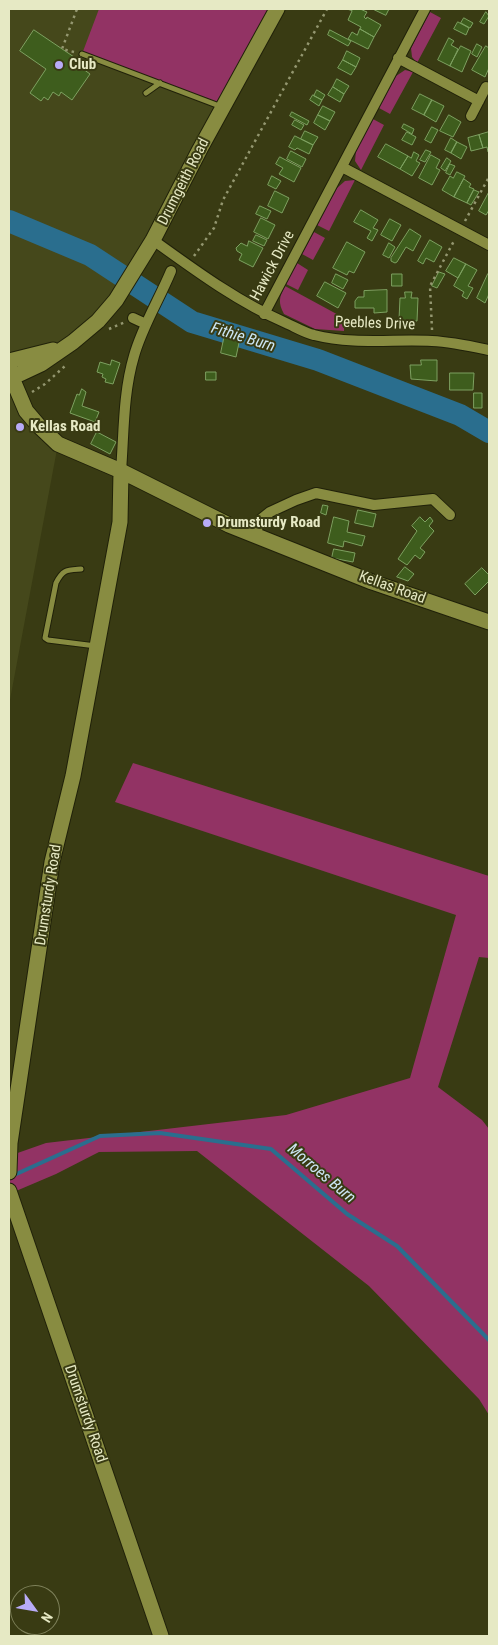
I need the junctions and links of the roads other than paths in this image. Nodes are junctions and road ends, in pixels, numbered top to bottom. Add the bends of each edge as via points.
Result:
1 (277, 9) edge
2 (425, 9) edge
3 (82, 54) road end
4 (398, 58) junction
5 (160, 84) junction
6 (486, 87) dead end
7 (146, 93) dead end
8 (479, 102) junction
9 (223, 108) junction
10 (471, 116) dead end
11 (342, 167) junction
12 (153, 240) junction
13 (489, 245) edge
14 (169, 276) dead end
15 (264, 314) junction
16 (133, 318) dead end
17 (146, 324) junction
18 (73, 342) junction
19 (489, 350) edge
20 (9, 361) edge
21 (10, 379) edge
22 (121, 471) junction
23 (450, 516) dead end
24 (255, 536) junction
25 (81, 569) dead end
26 (489, 622) edge
27 (96, 646) junction
28 (9, 1171) edge
29 (9, 1191) edge
30 (13, 1215) edge
31 (161, 1636) edge

1 - 9 main road, Drumgeith Road
2 - 4 street, Hawick Drive
3 - 5 lane
4 - 8 street
4 - 11 street, Hawick Drive
5 - 7 lane
5 - 9 lane
6 - 8 street
8 - 10 street
9 - 12 main road, Drumgeith Road
11 - 13 street
11 - 15 street, Hawick Drive
12 - 15 street, Hawick Drive
12 - 18 main road, Drumgeith Road via 116,300
14 - 17 street
15 - 19 street, Peebles Drive via 313,335 369,342 432,341
16 - 17 street
17 - 22 street via 127,388
18 - 20 main road via 45,354
18 - 21 main road via 41,364
20 - 21 main road, Kellas Road
21 - 22 main road, Kellas Road via 26,411 58,444
22 - 24 main road, Kellas Road
22 - 27 main road, Drumsturdy Road via 120,522
23 - 24 street via 433,499 374,505 316,493 270,512 260,520
24 - 26 main road, Kellas Road via 372,582
25 - 27 lane via 67,570 60,575 45,638
27 - 28 main road, Drumsturdy Road via 52,862 10,1143
29 - 30 main road, Drumsturdy Road
30 - 31 main road, Drumsturdy Road

